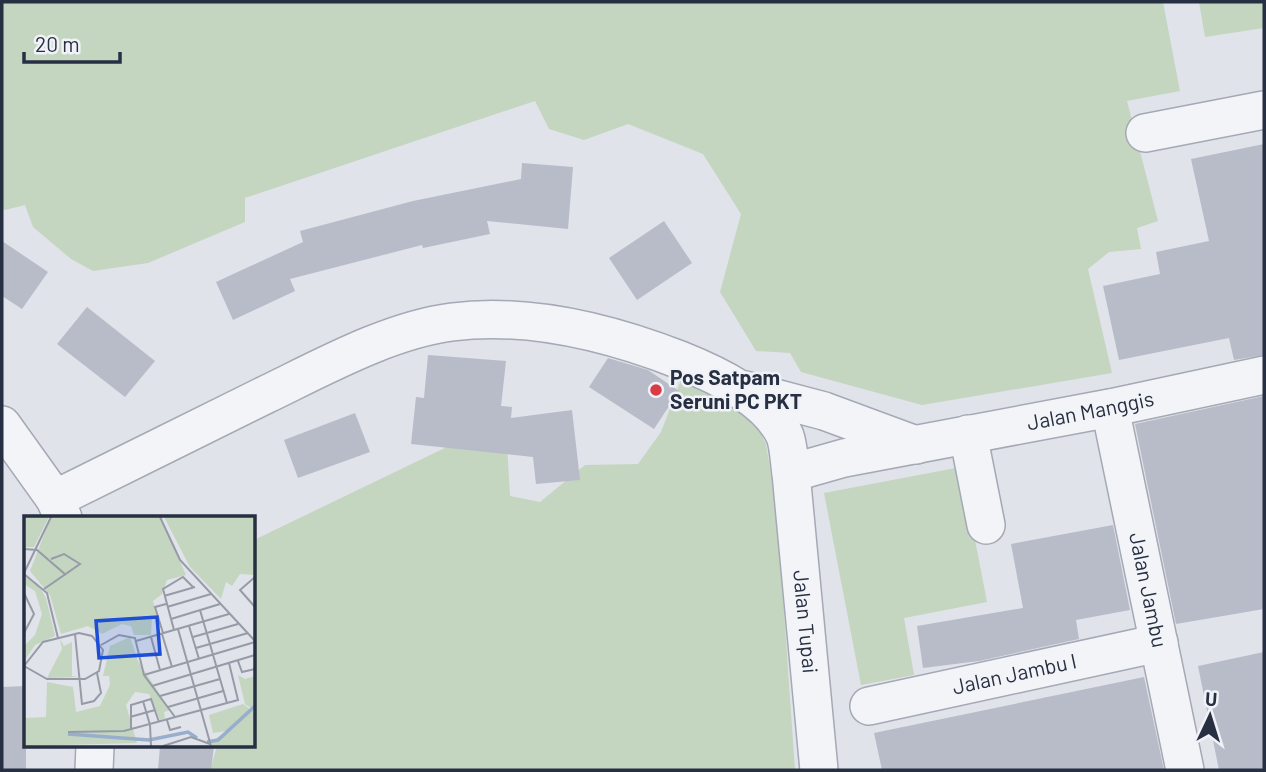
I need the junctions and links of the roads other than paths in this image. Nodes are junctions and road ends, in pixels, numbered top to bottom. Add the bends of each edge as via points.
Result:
1 (1264, 110) edge
2 (1145, 134) dead end
3 (1264, 375) edge
4 (734, 387) junction
5 (1110, 408) junction
6 (2, 425) edge
7 (968, 435) junction
8 (917, 445) junction
9 (791, 473) junction
10 (59, 508) edge
11 (986, 526) dead end
12 (1159, 643) junction
13 (869, 706) dead end
14 (95, 748) edge
15 (94, 770) edge
16 (819, 770) edge
17 (1185, 770) edge

1 - 2 street
3 - 5 street, Jalan Manggis
4 - 8 street via 824,411
4 - 9 street, Jalan Tupai via 768,412 785,437
4 - 10 street via 715,374 571,326 515,319 451,322 389,338 320,368
5 - 7 street, Jalan Manggis
5 - 12 street, Jalan Jambu
6 - 10 street
7 - 8 street, Jalan Manggis
7 - 11 street
8 - 9 street, Jalan Manggis
9 - 16 street, Jalan Tupai
12 - 13 street, Jalan Jambu I
12 - 17 street, Jalan Jambu
14 - 15 street

